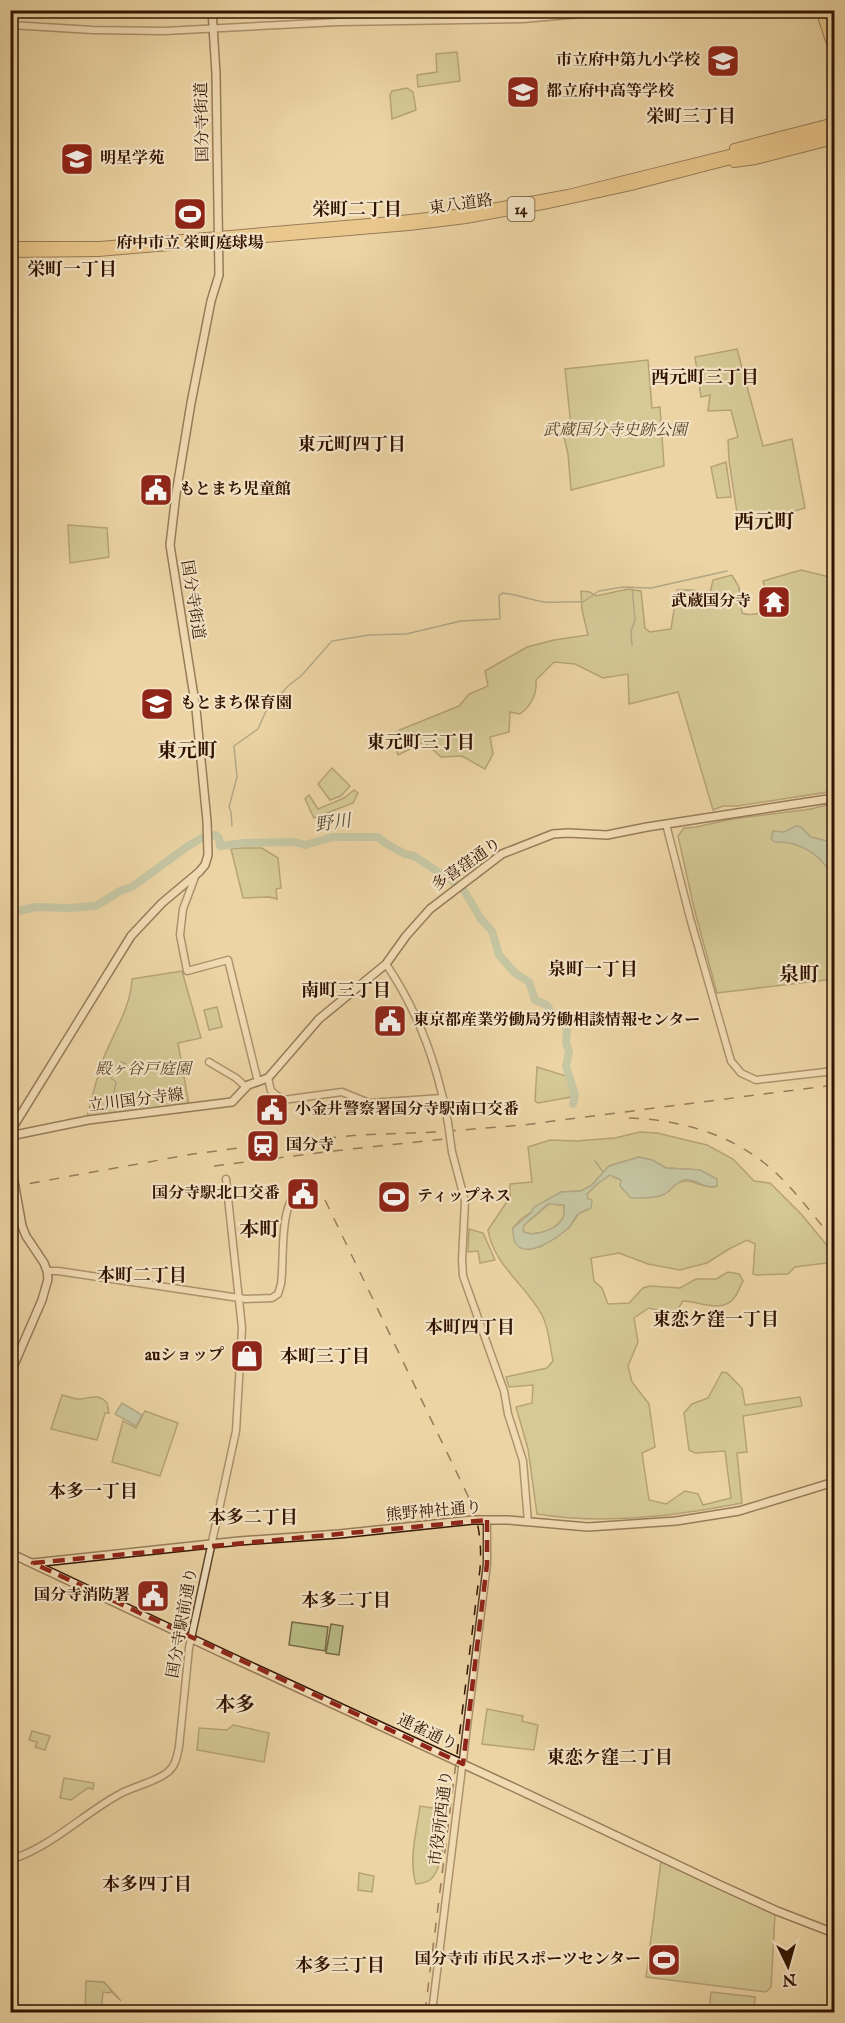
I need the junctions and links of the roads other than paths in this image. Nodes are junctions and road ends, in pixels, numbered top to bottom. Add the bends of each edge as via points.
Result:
1 (212, 10) edge
2 (624, 10) edge
3 (820, 10) edge
4 (10, 25) edge
5 (213, 29) junction
6 (834, 53) edge
7 (834, 122) edge
8 (834, 128) edge
9 (834, 134) edge
10 (834, 140) edge
11 (705, 163) junction
12 (650, 174) junction
13 (679, 174) junction
14 (218, 239) junction
15 (10, 246) edge
16 (64, 250) junction
17 (10, 253) edge
18 (834, 798) edge
19 (666, 824) junction
20 (195, 877) junction
21 (386, 964) junction
22 (209, 1062) dead end
23 (834, 1071) edge
24 (268, 1078) junction
25 (258, 1082) junction
26 (246, 1087) junction
27 (443, 1098) junction
28 (10, 1134) edge
29 (10, 1159) edge
30 (226, 1179) dead end
31 (305, 1184) dead end
32 (47, 1271) junction
33 (239, 1298) junction
34 (10, 1374) edge
35 (834, 1482) edge
36 (487, 1520) junction
37 (528, 1522) junction
38 (211, 1544) junction
39 (10, 1553) edge
40 (33, 1563) junction
41 (191, 1638) junction
42 (463, 1764) junction
43 (10, 1860) edge
44 (834, 1933) edge
45 (432, 2013) edge

1 - 5 main road, 国分寺街道
2 - 5 street via 524,19 337,22
3 - 6 main road
4 - 5 street via 124,32
5 - 14 main road, 国分寺街道
7 - 11 main road, 14 via 744,145
8 - 11 main road, 東八道路 / 14
9 - 11 main road, 東八道路 / 14
10 - 11 main road, 14 via 747,162
11 - 12 main road, 東八道路 / 14
11 - 13 main road, 東八道路 / 14
12 - 13 main road via 649,178
12 - 14 main road, 東八道路 / 14 via 464,213
13 - 14 main road, 東八道路 / 14 via 466,219
14 - 16 main road, 東八道路 / 14 via 98,252
14 - 20 main road, 国分寺街道 via 219,275 192,401 170,545 196,710 208,833 207,861
15 - 16 main road, 東八道路 / 14
16 - 17 main road, 東八道路 / 14
18 - 19 main road, 多喜窪通り
19 - 21 main road, 多喜窪通り via 607,835 553,834 502,854 430,909
19 - 23 street via 731,1061 741,1073 756,1080
20 - 25 street via 183,909 180,935 187,971 228,960
20 - 28 main road, 国分寺街道 via 162,903 131,936
21 - 24 main road, 多喜窪通り via 319,1019
21 - 27 street via 410,1001
22 - 26 street
24 - 25 main road, 多喜窪通り
24 - 27 street via 271,1091 283,1100 342,1092 369,1104
25 - 26 main road, 立川国分寺線
26 - 28 main road, 立川国分寺線 via 228,1103
27 - 37 street, bridge via 465,1201 463,1276 504,1391 523,1461
29 - 32 main road via 22,1226
30 - 33 street, 国分寺駅前通り
31 - 33 street via 287,1206 278,1294 272,1298
32 - 33 street
32 - 34 main road via 46,1288
33 - 38 street, 国分寺駅前通り via 242,1349 236,1431
35 - 37 main road, 熊野神社通り via 705,1518 588,1527
36 - 37 main road, 熊野神社通り
36 - 38 main road, 熊野神社通り
36 - 42 street, 市役所西通り via 487,1564
38 - 40 main road, 熊野神社通り
38 - 41 street, 国分寺駅前通り
39 - 40 main road, 連雀通り
40 - 41 main road, 連雀通り
41 - 42 main road, 連雀通り
41 - 43 street, 国分寺駅前通り via 175,1765 165,1774 118,1794 43,1844
42 - 44 main road, 連雀通り via 777,1911
42 - 45 street, 市役所西通り

